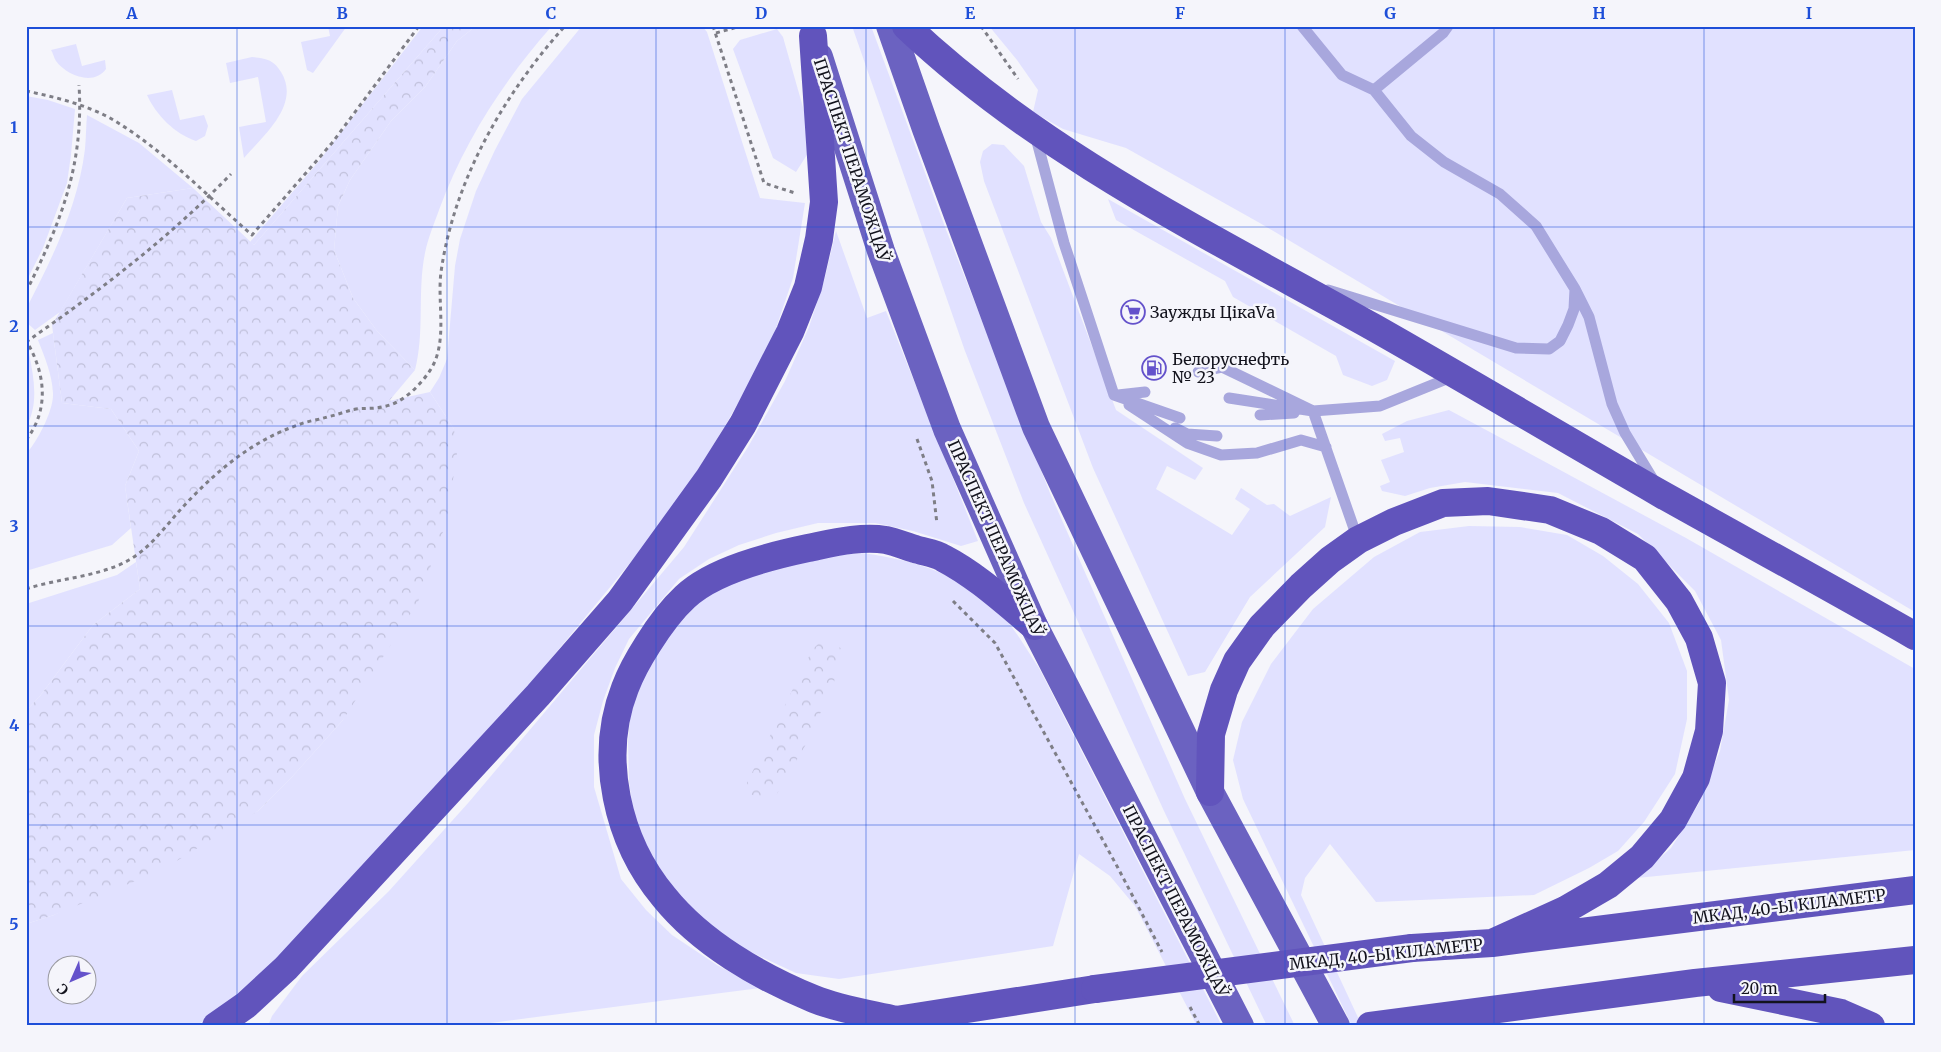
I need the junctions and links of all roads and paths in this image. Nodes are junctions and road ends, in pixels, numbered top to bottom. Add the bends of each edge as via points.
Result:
1 (418, 26) edge
2 (565, 26) edge
3 (713, 26) edge
4 (741, 26) edge
5 (890, 26) edge
6 (906, 26) edge
7 (981, 26) edge
8 (1302, 26) edge
9 (1448, 26) edge
10 (811, 31) edge
11 (716, 33) junction
12 (1021, 83) dead end
13 (79, 85) dead end
14 (1374, 90) junction
15 (26, 91) edge
16 (80, 105) junction
17 (1033, 128) junction
18 (231, 174) dead end
19 (800, 194) dead end
20 (209, 197) junction
21 (1280, 275) junction
22 (1575, 289) junction
23 (26, 292) edge
24 (26, 342) edge
25 (1198, 372) dead end
26 (1458, 374) junction
27 (1145, 392) dead end
28 (1114, 395) junction
29 (1229, 398) dead end
30 (1313, 411) junction
31 (1260, 415) dead end
32 (1180, 418) dead end
33 (1217, 436) dead end
34 (26, 440) edge
35 (1326, 447) junction
36 (1661, 494) junction
37 (1358, 540) junction
38 (26, 589) edge
39 (1034, 626) junction
40 (1915, 636) edge
41 (1210, 792) junction
42 (1915, 890) edge
43 (1492, 943) junction
44 (1915, 960) edge
45 (1695, 983) junction
46 (896, 1020) junction
47 (216, 1026) edge
48 (859, 1026) edge
49 (1240, 1026) edge
50 (1336, 1026) edge
51 (1370, 1026) edge
52 (1871, 1026) edge

1 - 20 path via 332,143 252,235
2 - 38 path via 511,94 485,141 461,196 441,272 438,353 431,369 408,395 392,405 356,409 298,424 273,435 250,448 202,486 147,547 129,560 107,569
3 - 11 path
4 - 11 path
5 - 41 main road via 1036,427
6 - 17 highway via 935,53
7 - 12 path
8 - 14 lane via 1342,75
9 - 14 lane via 1444,33
10 - 39 main road, ПРАСПЕКТ ПЕРАМОЖЦАЎ via 881,251 947,430
10 - 47 highway via 824,202 819,239 808,287 768,378 743,424 709,478 620,600 538,694 286,968 246,1005
11 - 19 path via 764,182
13 - 16 path
14 - 22 lane via 1412,136 1444,162 1500,194 1536,226
15 - 16 path
16 - 20 path via 109,118 145,141
16 - 23 path via 72,178 47,250
17 - 21 highway via 1143,200
17 - 28 lane via 1064,244
18 - 20 path
20 - 24 path via 106,285
21 - 22 lane via 1516,348 1549,349 1560,341 1574,309
21 - 26 highway
22 - 36 lane via 1589,317 1612,404
24 - 34 path via 37,361 43,385 41,410
25 - 30 lane via 1222,367
26 - 30 lane via 1380,406
26 - 36 highway
27 - 28 lane
28 - 32 lane
28 - 33 lane via 1187,434
28 - 35 lane via 1187,443 1220,455 1257,453 1301,440
29 - 30 lane
30 - 31 lane
30 - 35 lane
35 - 37 lane
36 - 40 highway
37 - 41 highway via 1301,586 1262,626 1237,661 1224,690 1211,734
37 - 43 highway via 1442,503 1488,501 1550,510 1601,531 1645,558 1678,601 1699,638 1712,683 1709,731 1696,778 1672,820 1642,857 1608,885 1565,910
39 - 46 highway via 942,557 886,540 848,540 753,562 717,576 685,597 656,631 624,690 613,734 613,779 623,822 641,864 664,897 694,927 739,962 816,1000
39 - 49 main road, ПРАСПЕКТ ПЕРАМОЖЦАЎ
41 - 50 main road
42 - 43 highway, МКАД, 40-Ы КІЛАМЕТР
43 - 46 highway, МКАД, 40-Ы КІЛАМЕТР, bridge via 1412,948 1095,989
44 - 45 highway
45 - 51 highway
45 - 52 highway via 1842,1013
46 - 48 highway, МКАД, 40-Ы КІЛАМЕТР

